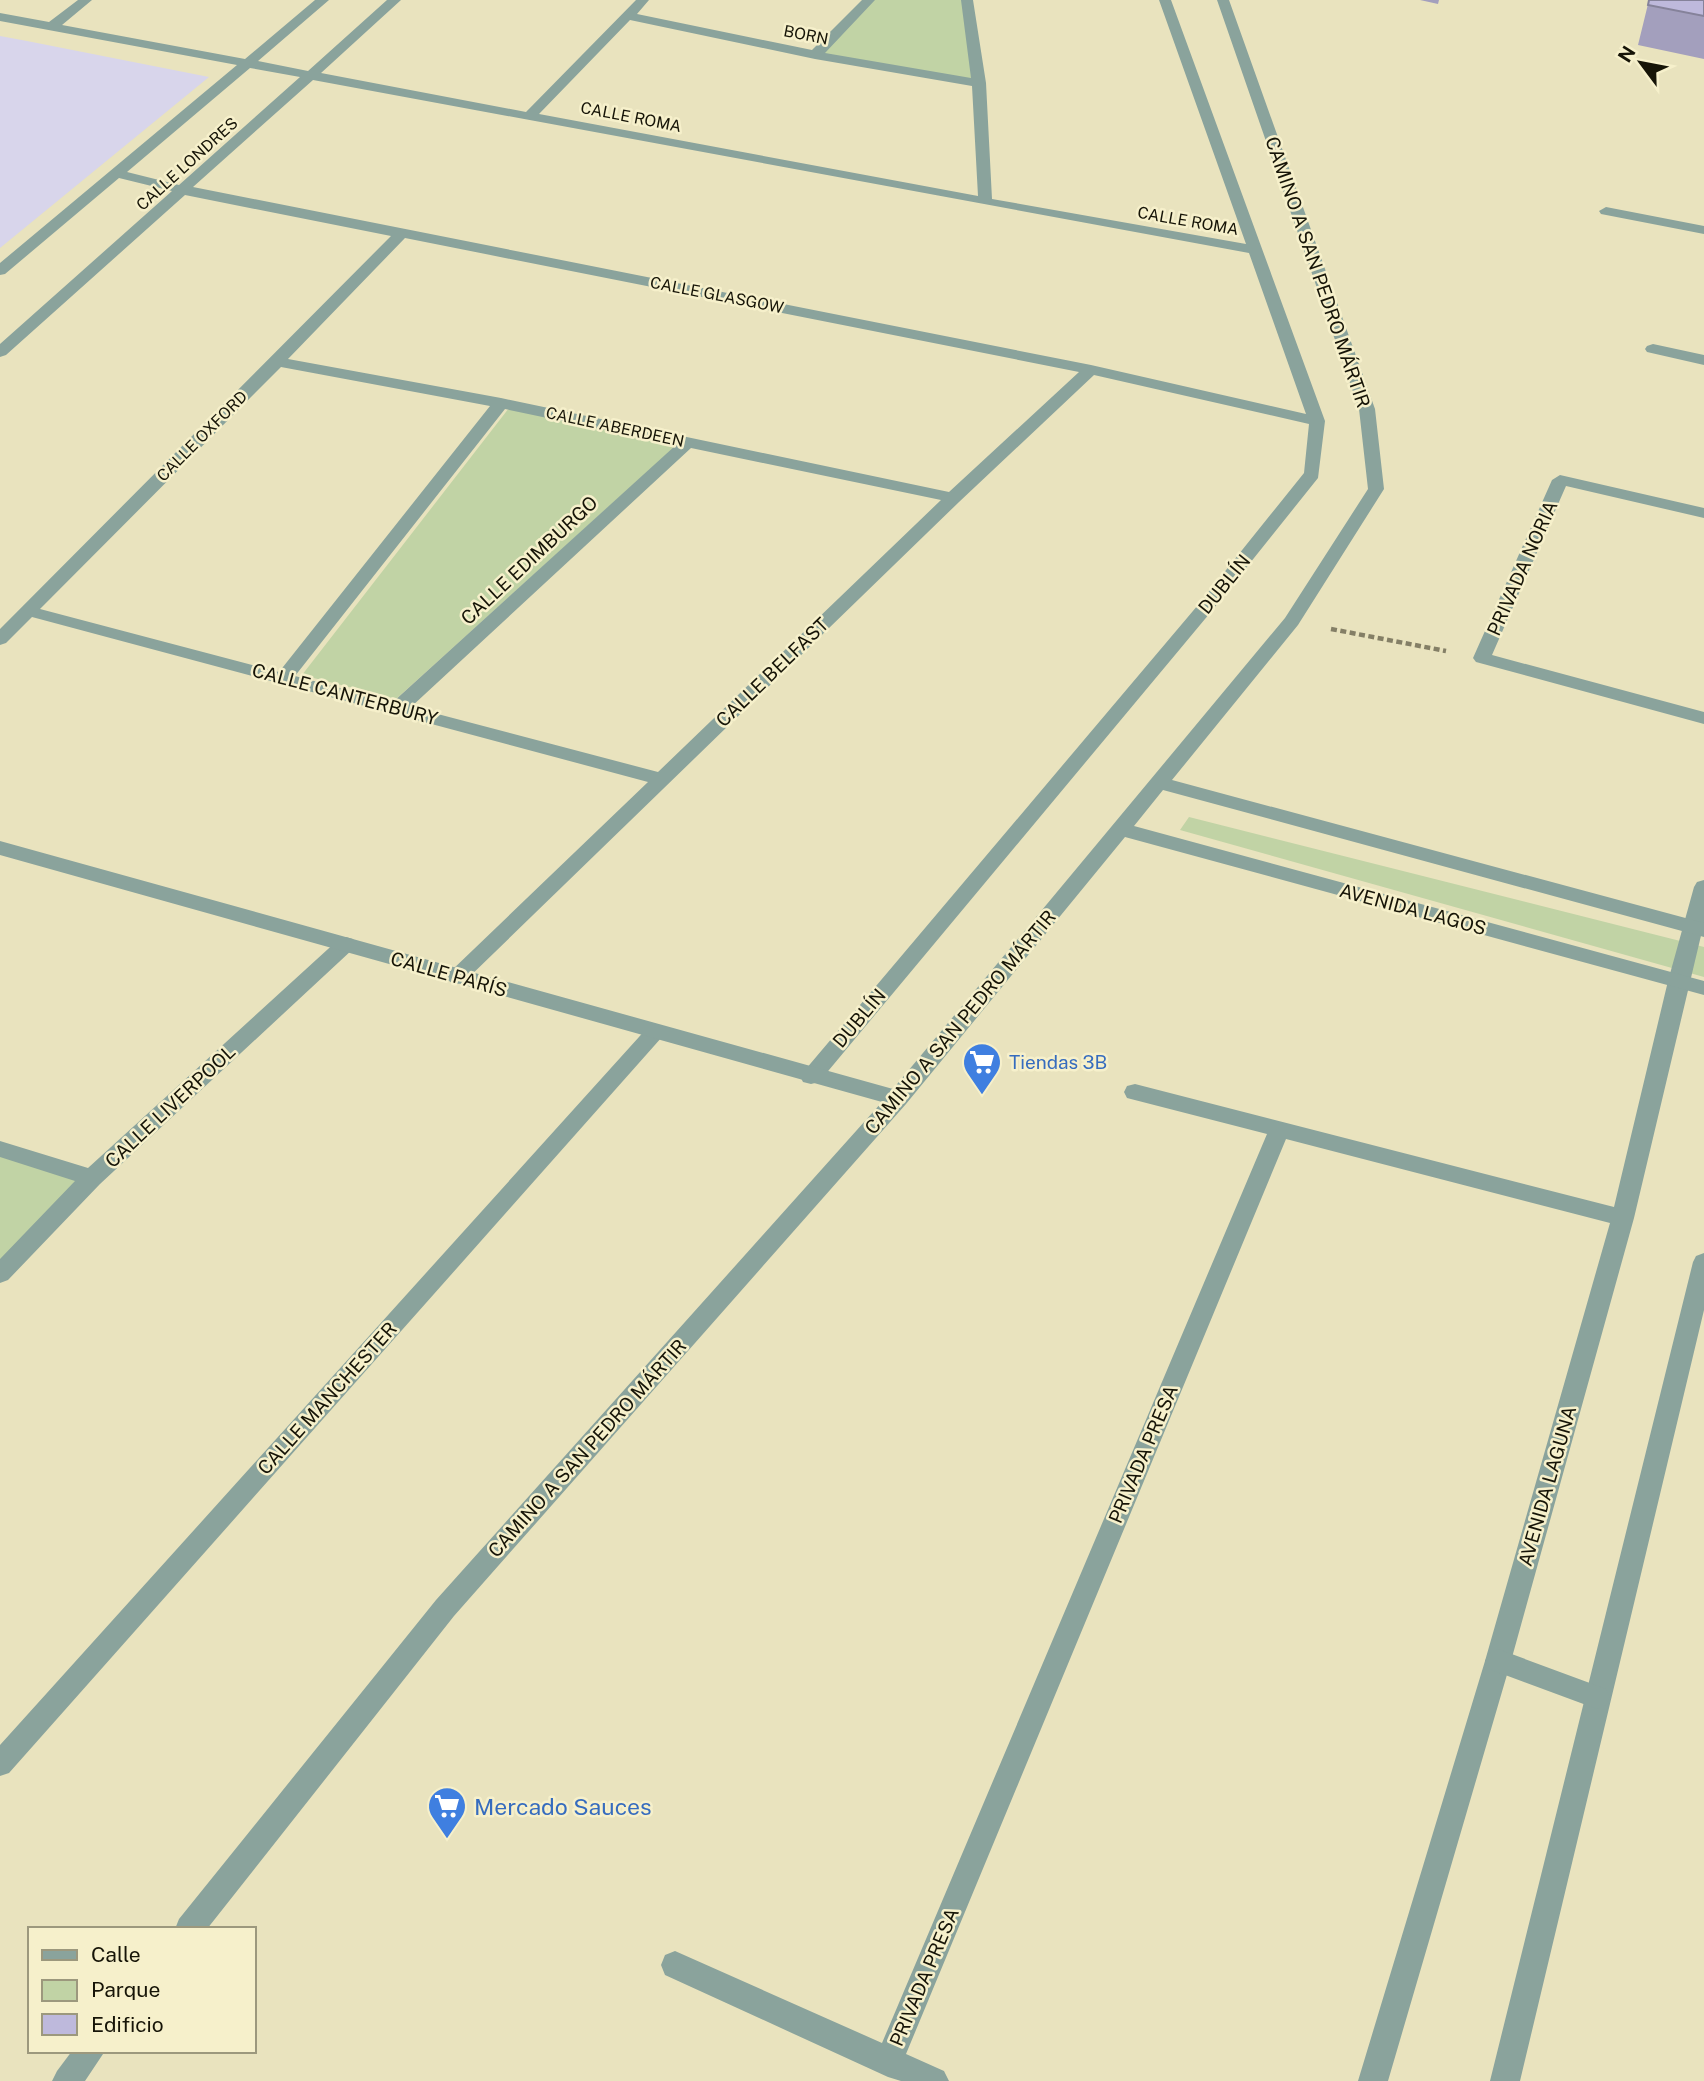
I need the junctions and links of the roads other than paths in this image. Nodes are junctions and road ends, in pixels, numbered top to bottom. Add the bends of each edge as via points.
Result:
1 (86, 0) edge
2 (323, 0) edge
3 (395, 0) edge
4 (643, 0) edge
5 (869, 0) edge
6 (967, 0) edge
7 (1164, 0) edge
8 (1223, 0) edge
9 (628, 16) junction
10 (0, 17) edge
11 (51, 27) junction
12 (815, 55) junction
13 (245, 65) junction
14 (310, 76) junction
15 (979, 83) junction
16 (529, 116) junction
17 (116, 173) junction
18 (184, 190) junction
19 (985, 202) junction
20 (1606, 211) dead end
21 (1704, 230) edge
22 (402, 232) junction
23 (1255, 250) junction
24 (0, 271) edge
25 (1653, 349) dead end
26 (0, 352) edge
27 (1704, 360) edge
28 (277, 362) junction
29 (1091, 370) junction
30 (501, 403) junction
31 (1317, 421) junction
32 (688, 442) junction
33 (953, 498) junction
34 (1704, 513) edge
35 (28, 611) junction
36 (0, 639) edge
37 (284, 678) junction
38 (398, 708) junction
39 (1704, 718) edge
40 (661, 779) junction
41 (1159, 783) junction
42 (1121, 829) junction
43 (0, 848) edge
44 (1704, 887) edge
45 (1699, 929) edge
46 (346, 944) junction
47 (457, 977) junction
48 (1678, 981) junction
49 (1704, 988) edge
50 (655, 1032) junction
51 (811, 1076) junction
52 (1135, 1092) dead end
53 (898, 1098) junction
54 (1280, 1128) junction
55 (0, 1149) edge
56 (92, 1178) junction
57 (1623, 1217) junction
58 (1704, 1262) edge
59 (0, 1274) edge
60 (1498, 1661) junction
61 (1597, 1697) junction
62 (0, 1764) edge
63 (191, 1927) edge
64 (675, 1965) dead end
65 (89, 2053) edge
66 (888, 2063) junction
67 (67, 2081) edge
68 (934, 2081) edge
69 (1373, 2081) edge
70 (1505, 2081) edge

1 - 11 street
2 - 13 street, CALLE LONDRES
3 - 14 street, CALLE LONDRES
4 - 9 street
5 - 12 street
6 - 15 street
7 - 23 street, DUBLÍN
8 - 41 street, CAMINO A SAN PEDRO MÁRTIR via 1367,409 1376,489 1292,621
9 - 12 street, BORN
9 - 16 street
10 - 11 street, CALLE ROMA
11 - 13 street, CALLE ROMA
12 - 15 street, BORN
13 - 14 street, CALLE ROMA
13 - 17 street, CALLE LONDRES
14 - 16 street, CALLE ROMA
14 - 18 street, CALLE LONDRES
15 - 19 street
16 - 19 street, CALLE ROMA
17 - 18 street, CALLE GLASGOW
17 - 24 street, CALLE LONDRES
18 - 22 street, CALLE GLASGOW
18 - 26 street, CALLE LONDRES
19 - 23 street, CALLE ROMA
20 - 21 street
22 - 28 street, CALLE OXFORD
22 - 29 street, CALLE GLASGOW
23 - 31 street, DUBLÍN
25 - 27 street
28 - 30 street, CALLE ABERDEEN
28 - 35 street, CALLE OXFORD
29 - 31 street, CALLE GLASGOW
29 - 33 street, CALLE BELFAST
30 - 32 street, CALLE ABERDEEN
30 - 37 street
31 - 51 street, DUBLÍN via 1312,474
32 - 33 street, CALLE ABERDEEN
32 - 38 street, CALLE EDIMBURGO
33 - 40 street, CALLE BELFAST
34 - 39 street, PRIVADA NORIA via 1560,480 1482,657
35 - 36 street, CALLE OXFORD
35 - 37 street, CALLE CANTERBURY
37 - 38 street, CALLE CANTERBURY
38 - 40 street, CALLE CANTERBURY
40 - 47 street, CALLE BELFAST
41 - 42 street, CAMINO A SAN PEDRO MÁRTIR
41 - 45 street
42 - 48 street, AVENIDA LAGOS
42 - 53 street, CAMINO A SAN PEDRO MÁRTIR
43 - 46 street, CALLE PARÍS
44 - 45 street, AVENIDA LAGUNA
45 - 48 street, AVENIDA LAGUNA
46 - 47 street, CALLE PARÍS
46 - 56 street, CALLE LIVERPOOL
47 - 50 street, CALLE PARÍS
48 - 49 street, AVENIDA LAGOS
48 - 57 street, AVENIDA LAGUNA
50 - 51 street, CALLE PARÍS
50 - 62 street, CALLE MANCHESTER
51 - 53 street, CALLE PARÍS
52 - 54 street
53 - 63 street, CAMINO A SAN PEDRO MÁRTIR via 445,1608
54 - 57 street
54 - 66 street, PRIVADA PRESA
55 - 56 street
56 - 59 street, CALLE LIVERPOOL
57 - 60 street, AVENIDA LAGUNA
58 - 61 street
60 - 61 street
60 - 69 street, AVENIDA LAGUNA
61 - 70 street
64 - 66 street
65 - 67 street
66 - 68 street, PRIVADA PRESA

